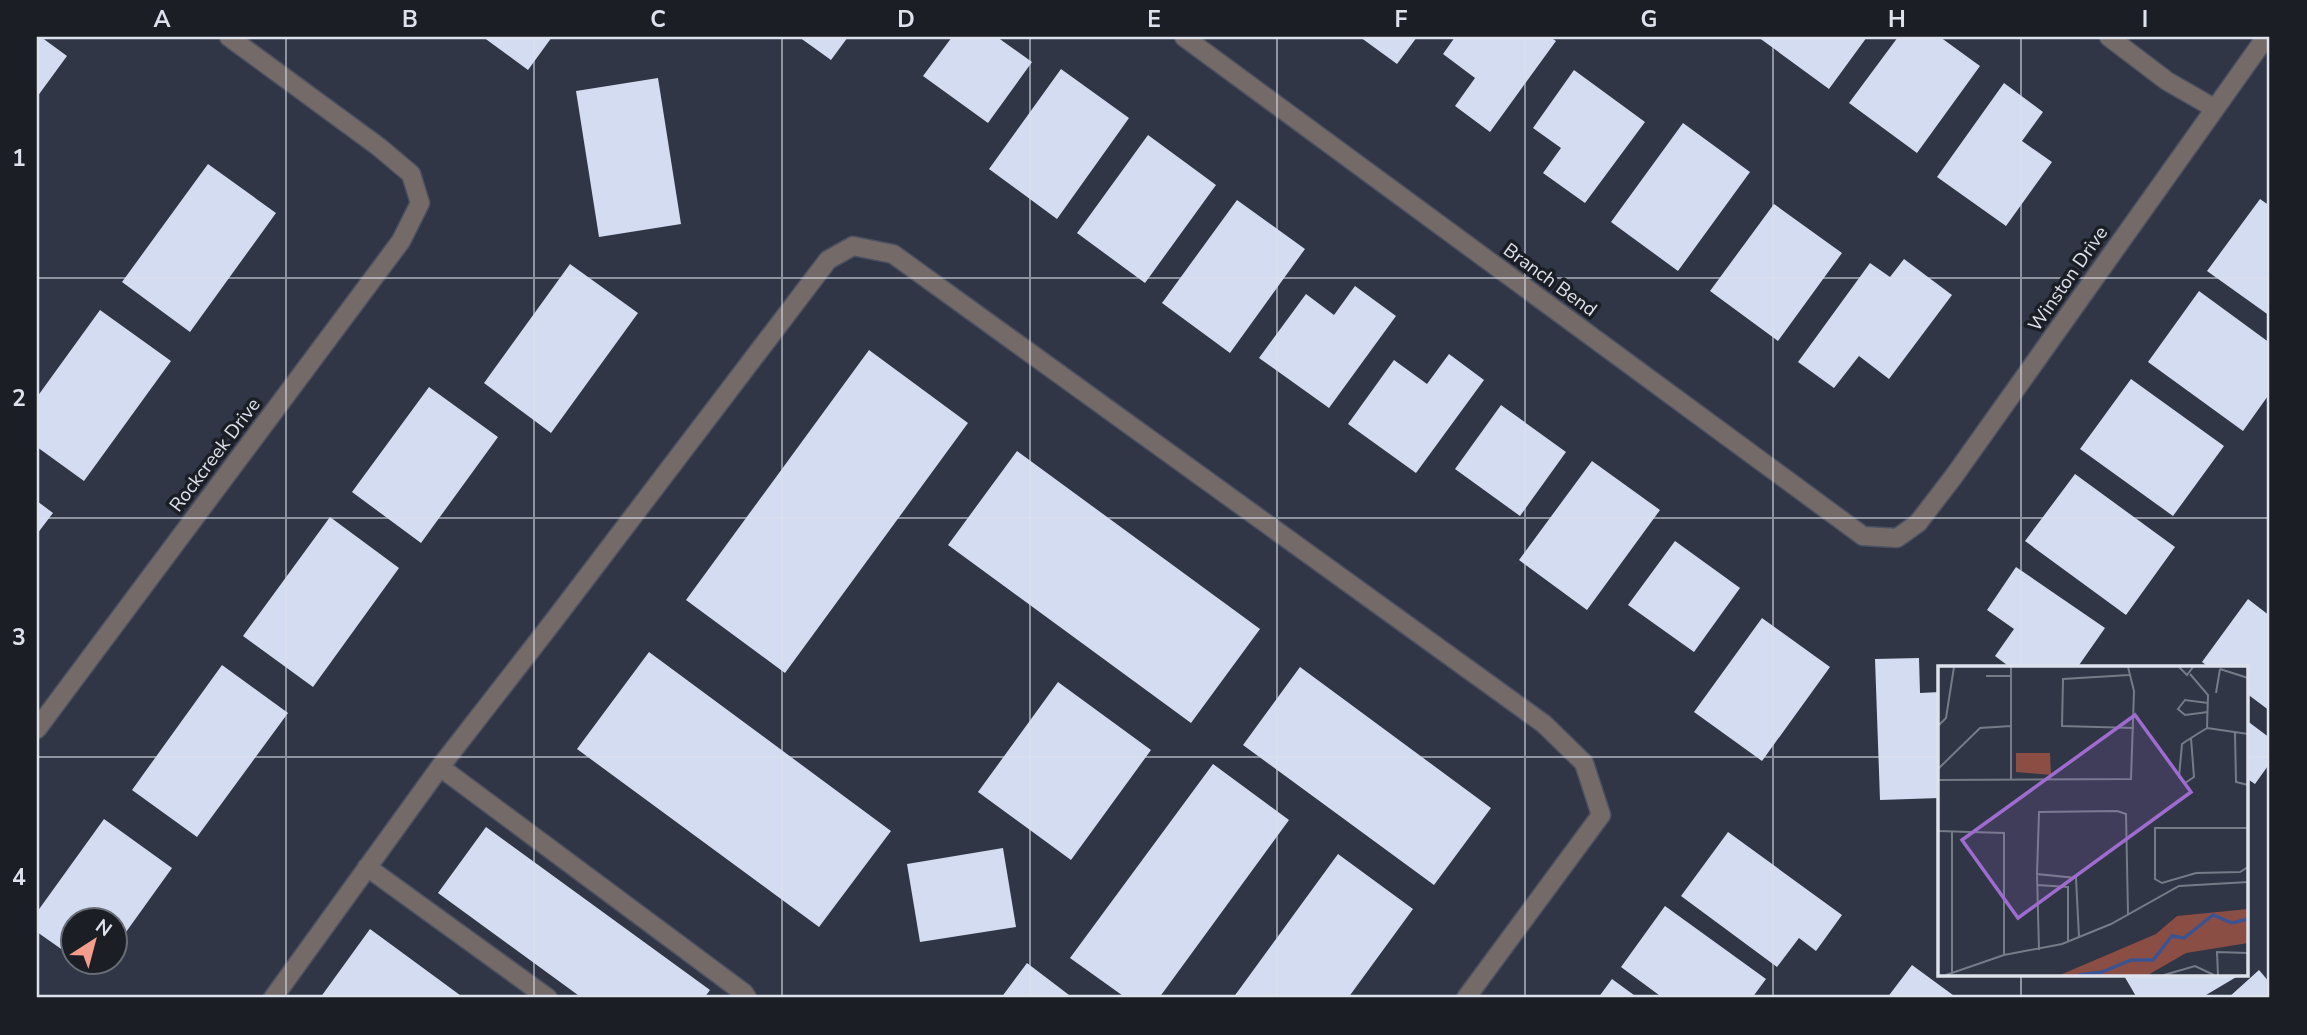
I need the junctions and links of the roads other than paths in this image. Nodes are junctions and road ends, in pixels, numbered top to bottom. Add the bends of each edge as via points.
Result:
1 (229, 37) edge
2 (1184, 37) edge
3 (2109, 37) edge
4 (2266, 37) edge
5 (2214, 108) junction
6 (1897, 538) joint
7 (37, 729) edge
8 (440, 766) junction
9 (368, 867) junction
10 (273, 998) edge
11 (548, 998) edge
12 (747, 998) edge
13 (1466, 998) edge

1 - 7 street, Rockcreek Drive via 411,174 420,202 401,242
2 - 6 street, Branch Bend via 1863,536
3 - 5 street via 2167,81
4 - 5 street, Winston Drive
5 - 6 street, Winston Drive via 1954,476 1918,523
8 - 9 street
8 - 12 street
8 - 13 street via 828,260 853,246 893,254 1544,724 1584,763 1601,815
9 - 10 street
9 - 11 street

